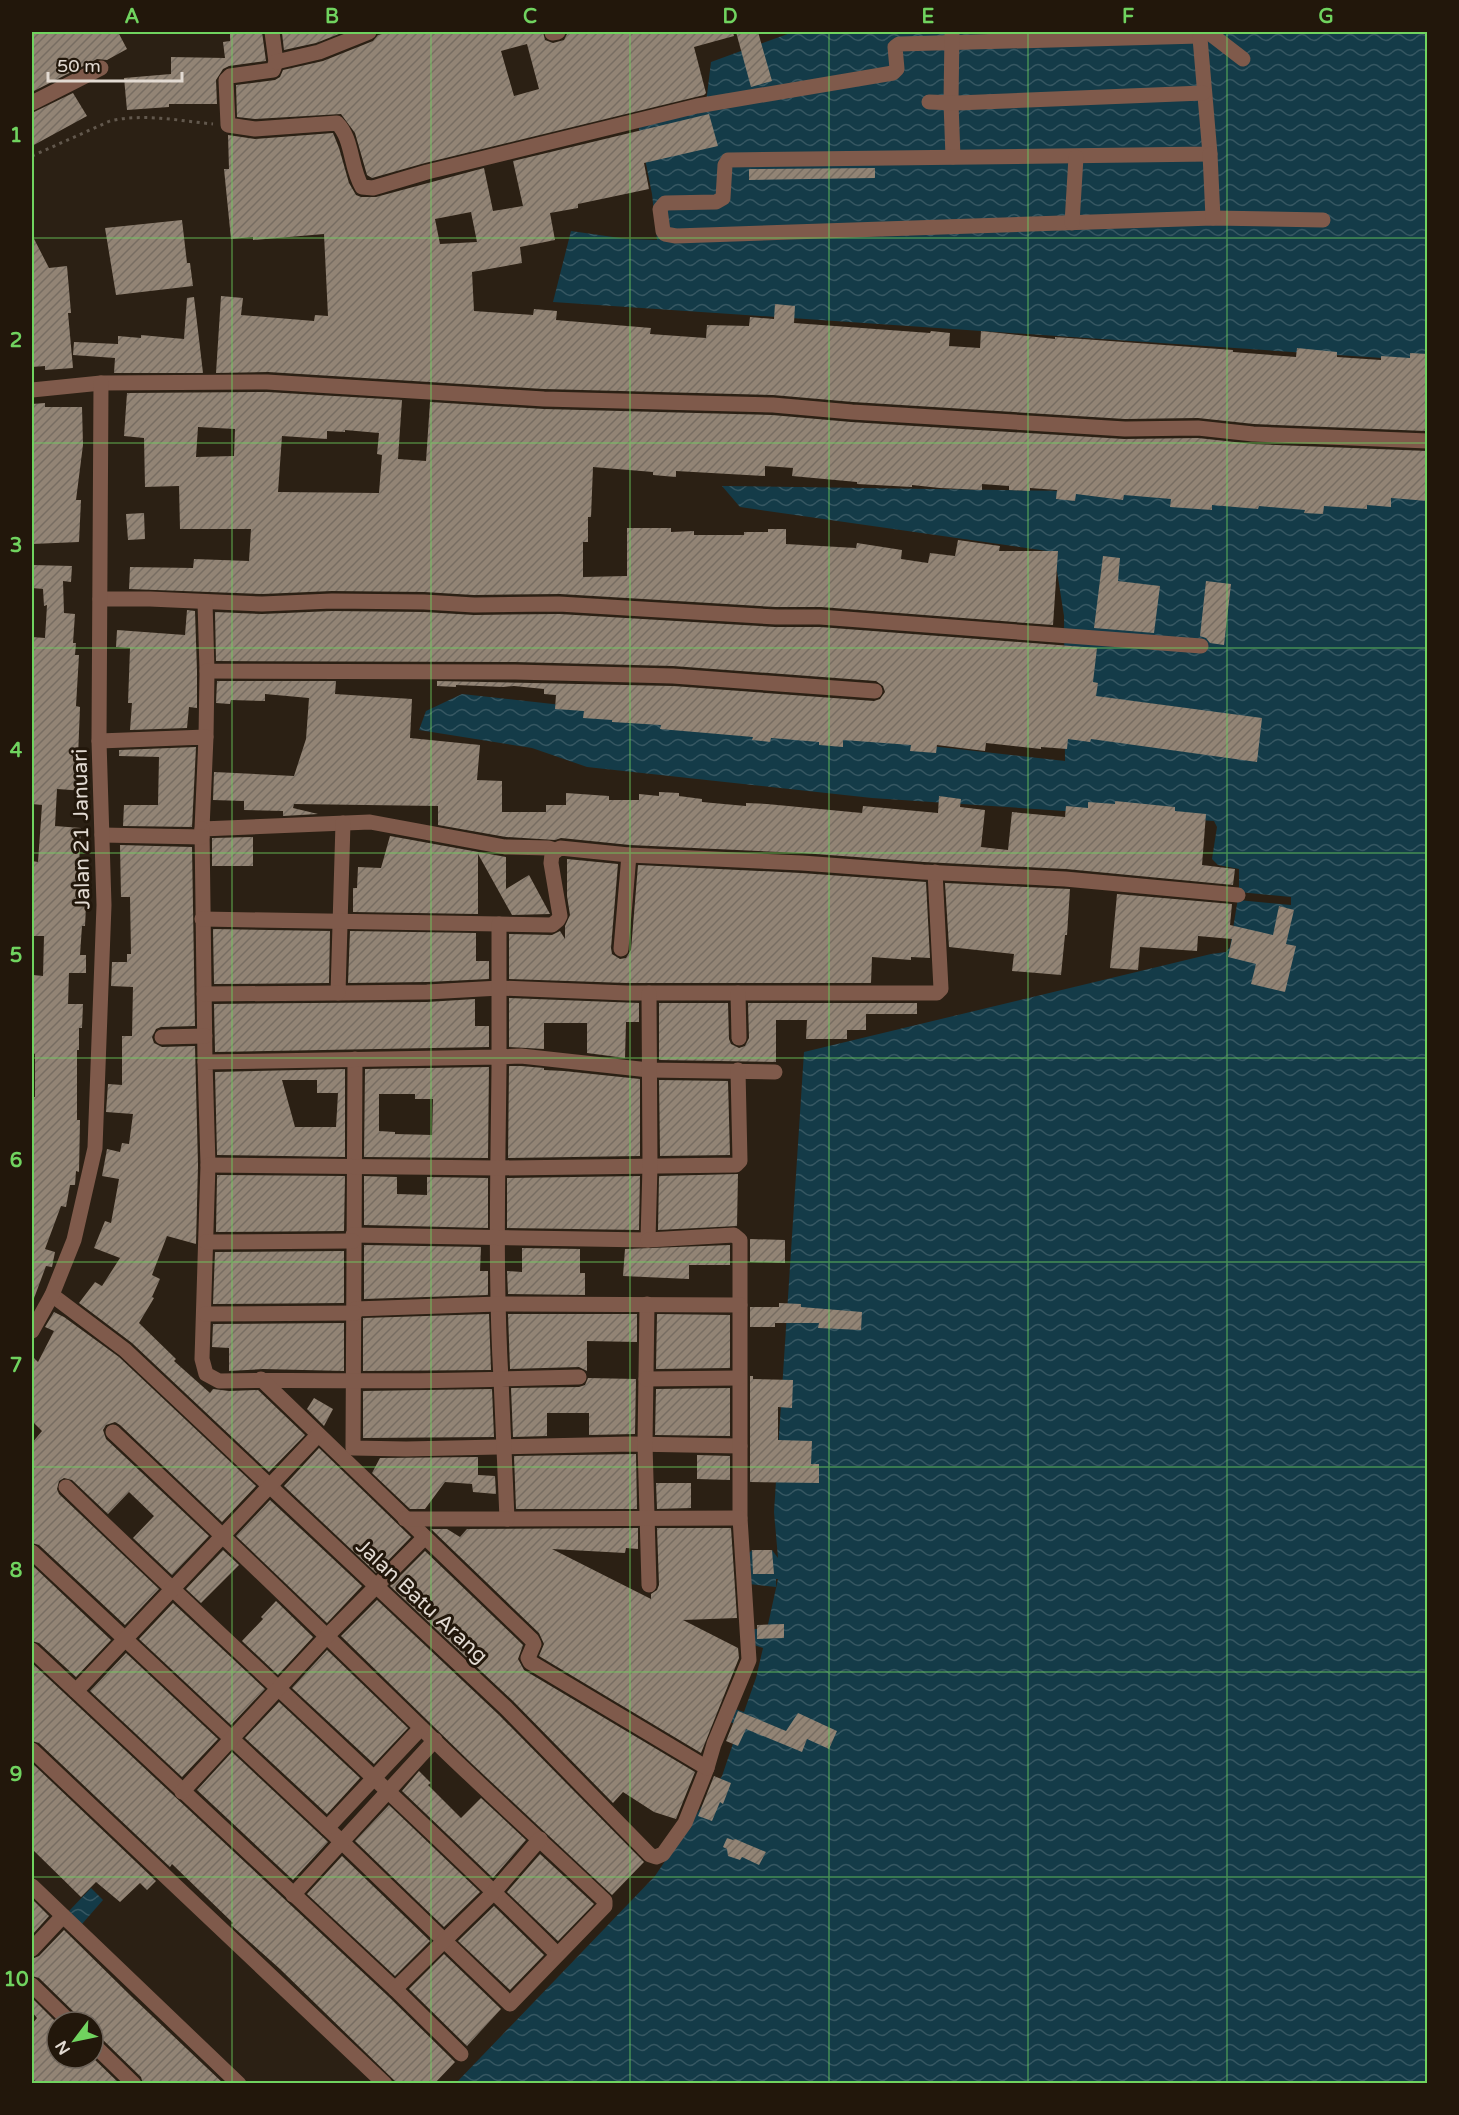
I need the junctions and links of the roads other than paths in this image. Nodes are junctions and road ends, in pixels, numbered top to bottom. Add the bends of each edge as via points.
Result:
1 (272, 32) edge
2 (369, 32) edge
3 (1204, 33) edge
4 (952, 38) edge
5 (1243, 59) dead end
6 (276, 62) junction
7 (101, 68) dead end
8 (1203, 93) junction
9 (928, 102) dead end
10 (32, 103) edge
11 (951, 103) junction
12 (1210, 154) junction
13 (953, 157) junction
14 (1076, 157) junction
15 (1213, 218) junction
16 (1323, 220) dead end
17 (1072, 223) junction
18 (101, 383) junction
19 (32, 390) edge
20 (1428, 441) edge
21 (100, 598) junction
22 (205, 602) junction
23 (1201, 646) dead end
24 (207, 671) junction
25 (875, 691) dead end
26 (206, 737) junction
27 (99, 741) junction
28 (343, 823) junction
29 (202, 833) junction
30 (102, 835) junction
31 (555, 850) junction
32 (629, 855) junction
33 (935, 872) junction
34 (1238, 895) dead end
35 (202, 919) junction
36 (341, 921) junction
37 (499, 924) junction
38 (621, 949) dead end
39 (500, 988) junction
40 (338, 993) junction
41 (649, 993) junction
42 (738, 993) junction
43 (204, 994) junction
44 (205, 1036) junction
45 (162, 1037) dead end
46 (739, 1038) dead end
47 (499, 1057) junction
48 (355, 1059) junction
49 (205, 1062) junction
50 (649, 1070) junction
51 (738, 1070) junction
52 (775, 1072) dead end
53 (208, 1165) junction
54 (650, 1166) junction
55 (354, 1167) junction
56 (499, 1167) junction
57 (353, 1238) junction
58 (498, 1238) junction
59 (648, 1240) junction
60 (206, 1242) junction
61 (52, 1295) junction
62 (498, 1304) junction
63 (647, 1304) junction
64 (740, 1305) junction
65 (355, 1311) junction
66 (205, 1314) junction
67 (32, 1331) edge
68 (579, 1377) dead end
69 (739, 1378) junction
70 (501, 1379) junction
71 (646, 1379) junction
72 (261, 1380) junction
73 (355, 1380) junction
74 (113, 1432) dead end
75 (318, 1435) junction
76 (645, 1444) junction
77 (740, 1446) junction
78 (504, 1447) junction
79 (66, 1487) dead end
80 (269, 1487) junction
81 (740, 1518) junction
82 (405, 1519) junction
83 (507, 1519) junction
84 (648, 1519) junction
85 (223, 1535) junction
86 (424, 1538) junction
87 (32, 1552) edge
88 (649, 1585) dead end
89 (376, 1587) junction
90 (172, 1589) junction
91 (328, 1635) junction
92 (125, 1639) junction
93 (32, 1650) edge
94 (279, 1687) junction
95 (76, 1691) junction
96 (422, 1728) junction
97 (232, 1738) junction
98 (435, 1740) junction
99 (32, 1750) edge
100 (707, 1768) junction
101 (374, 1779) junction
102 (182, 1792) junction
103 (388, 1792) junction
104 (327, 1828) junction
105 (540, 1839) junction
106 (342, 1842) junction
107 (32, 1886) edge
108 (494, 1892) junction
109 (293, 1895) junction
110 (63, 1916) junction
111 (444, 1940) junction
112 (32, 1949) edge
113 (557, 1954) junction
114 (32, 1984) edge
115 (395, 1989) junction
116 (58, 2010) edge
117 (462, 2054) dead end
118 (105, 2056) edge
119 (134, 2084) edge
120 (239, 2084) edge
121 (385, 2084) edge

1 - 6 street
2 - 6 street via 319,52
3 - 4 street
3 - 5 street
3 - 8 street
4 - 6 street via 899,44 897,69 893,73 697,106 373,188 362,187 355,176 344,131 337,123 255,129 228,125 226,80 230,76 273,70
4 - 11 street
7 - 10 street
8 - 11 street
8 - 12 street
9 - 11 street
11 - 13 street
12 - 14 street
12 - 15 street
13 - 14 street
13 - 17 street via 728,160 723,198 716,202 665,203 660,209 663,231 676,236
14 - 17 street
15 - 16 street
15 - 17 street
18 - 19 street
18 - 20 street via 267,382
18 - 21 street, Jalan 21 Januari
21 - 22 street
21 - 27 street, Jalan 21 Januari
22 - 23 street via 601,606 820,617
22 - 24 street
24 - 25 street via 673,676
24 - 26 street
26 - 27 street
26 - 29 street
27 - 30 street, Jalan 21 Januari
28 - 29 street
28 - 31 street via 370,822 505,847
28 - 36 street
29 - 30 street
29 - 35 street
30 - 61 street, Jalan 21 Januari via 104,905 95,1148 74,1240
31 - 32 street
31 - 37 street via 551,863 558,920 552,925
32 - 33 street
32 - 38 street
33 - 34 street
33 - 42 street via 941,989 937,993
35 - 36 street
35 - 43 street
36 - 37 street
36 - 40 street
37 - 39 street
39 - 40 street
39 - 41 street
39 - 47 street
40 - 43 street
41 - 42 street
41 - 50 street
42 - 46 street
43 - 44 street
44 - 45 street
44 - 49 street
47 - 48 street
47 - 50 street
47 - 56 street
48 - 49 street
48 - 55 street
49 - 53 street
50 - 51 street
50 - 54 street
51 - 52 street
51 - 54 street via 738,1164
53 - 55 street
53 - 60 street
54 - 56 street
54 - 59 street
55 - 56 street
55 - 57 street
56 - 58 street
57 - 58 street
57 - 60 street
57 - 65 street
58 - 59 street
58 - 62 street
59 - 64 street via 738,1237
60 - 66 street
61 - 67 street, Jalan 21 Januari
61 - 80 street, Jalan Batu Arang via 125,1350
62 - 63 street
62 - 65 street
62 - 70 street
63 - 64 street
63 - 71 street
64 - 69 street
65 - 66 street
65 - 73 street
66 - 72 street via 202,1359 206,1374 219,1381
68 - 70 street
69 - 71 street
69 - 77 street
70 - 73 street
70 - 78 street
71 - 76 street
72 - 73 street
72 - 75 street
73 - 78 street via 355,1449
74 - 85 street
75 - 80 street
75 - 82 street
76 - 77 street
76 - 78 street
76 - 84 street
77 - 81 street
78 - 83 street
79 - 90 street
80 - 85 street
80 - 89 street, Jalan Batu Arang
81 - 84 street
81 - 100 street via 749,1656
82 - 83 street
82 - 86 street
83 - 84 street
84 - 88 street
85 - 90 street
85 - 91 street
86 - 89 street
86 - 100 street via 532,1640 530,1662
87 - 92 street
89 - 91 street
89 - 100 street, Jalan Batu Arang via 506,1708 650,1855 660,1857 674,1839
90 - 92 street
90 - 94 street
91 - 94 street
91 - 96 street
92 - 95 street
92 - 97 street
93 - 95 street
94 - 97 street
94 - 101 street
95 - 102 street
96 - 98 street
96 - 101 street
97 - 102 street
97 - 104 street
98 - 103 street
98 - 105 street
99 - 121 street
101 - 103 street
101 - 104 street
102 - 109 street
103 - 106 street
103 - 108 street
104 - 106 street
105 - 108 street
105 - 113 street via 605,1903
106 - 109 street
106 - 111 street
107 - 110 street
108 - 111 street
108 - 113 street
109 - 115 street
110 - 112 street
110 - 120 street
111 - 113 street via 510,2004
111 - 115 street
114 - 116 street
115 - 117 street
118 - 119 street

